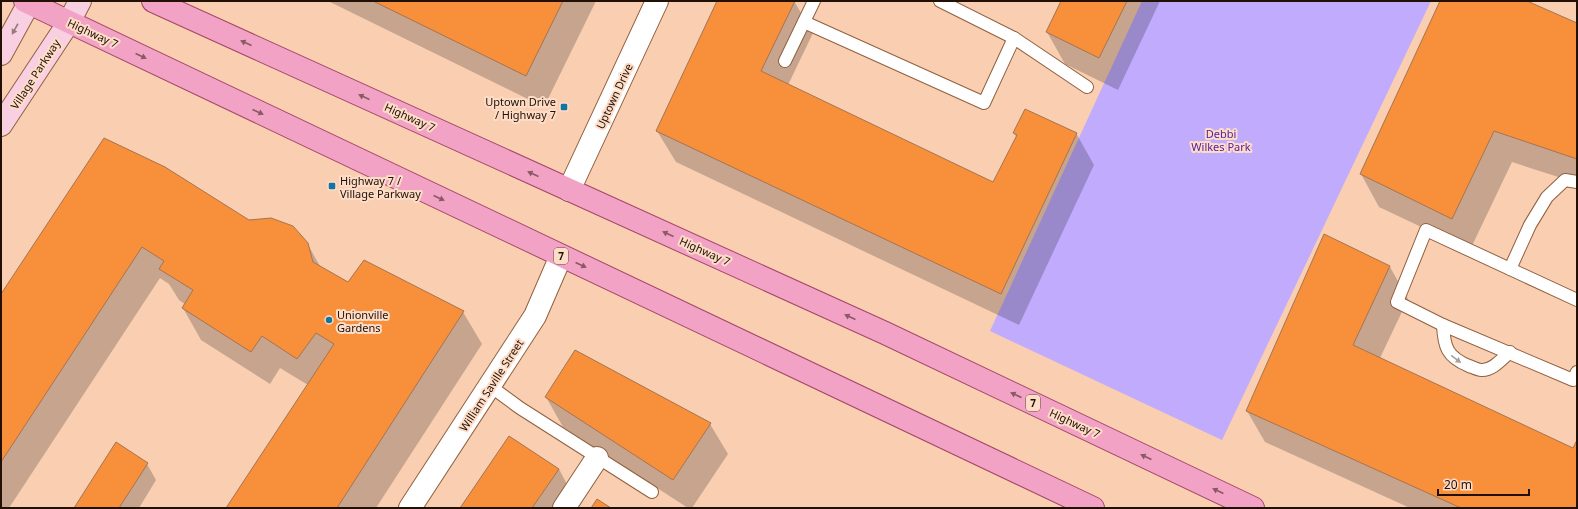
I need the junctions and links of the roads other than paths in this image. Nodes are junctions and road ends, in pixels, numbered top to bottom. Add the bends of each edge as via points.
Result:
1 (80, 1) edge
2 (153, 1) edge
3 (657, 1) edge
4 (814, 1) edge
5 (940, 1) edge
6 (28, 2) edge
7 (69, 22) junction
8 (804, 22) junction
9 (1014, 38) junction
10 (1, 54) edge
11 (785, 61) dead end
12 (1087, 87) dead end
13 (1, 125) edge
14 (1577, 182) edge
15 (569, 190) junction
16 (561, 256) junction
17 (1510, 269) junction
18 (1577, 300) edge
19 (1443, 325) junction
20 (1510, 352) junction
21 (1577, 372) edge
22 (490, 386) junction
23 (597, 458) junction
24 (652, 492) dead end
25 (410, 508) edge
26 (564, 508) edge
27 (1093, 508) edge
28 (1253, 508) edge

1 - 7 main road, Village Parkway
15 -> 2 main road, Highway 7 / 7
3 - 15 street, Uptown Drive
4 - 8 lane
5 - 9 lane
6 - 7 main road, Highway 7 / 7
6 -> 10 main road
7 - 13 main road, Village Parkway
7 -> 16 main road, Highway 7 / 7
8 - 9 lane via 984,103
8 - 11 lane
9 - 12 lane
14 - 17 lane via 1565,180 1547,197 1530,225
28 -> 15 main road, Highway 7 / 7 via 885,333
16 - 22 street, William Saville Street via 535,316
16 -> 27 main road, Highway 7 / 7
17 - 18 lane
17 - 19 lane via 1426,230 1397,302
19 - 20 lane
19 -> 20 lane via 1443,337 1448,352 1458,362 1481,370 1494,366
20 - 21 lane via 1573,380
22 - 23 lane
22 - 25 street, William Saville Street
23 - 24 lane
23 - 26 street

